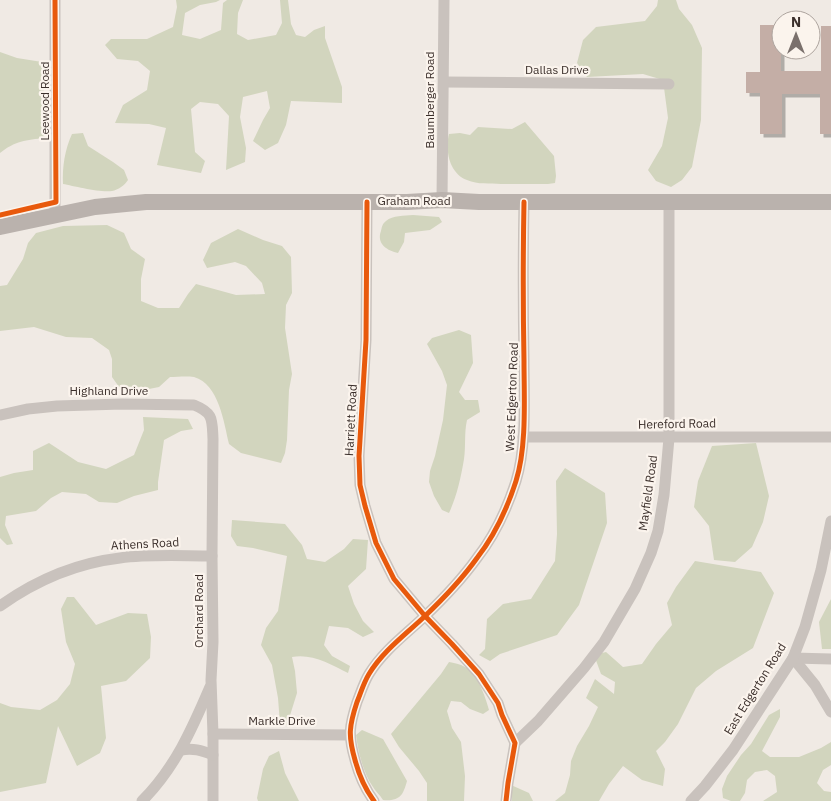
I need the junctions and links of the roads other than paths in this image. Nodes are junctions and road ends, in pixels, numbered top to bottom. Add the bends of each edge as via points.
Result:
1 (55, 0) edge
2 (444, 0) edge
3 (444, 82) junction
4 (669, 84) dead end
5 (442, 200) junction
6 (367, 202) junction
7 (524, 202) junction
8 (669, 202) junction
9 (831, 202) edge
10 (55, 215) junction
11 (0, 227) edge
12 (0, 415) edge
13 (212, 421) joint
14 (523, 437) junction
15 (831, 437) edge
16 (669, 438) junction
17 (831, 521) edge
18 (212, 556) junction
19 (0, 606) edge
20 (424, 616) junction
21 (793, 658) junction
22 (831, 659) edge
23 (211, 684) junction
24 (831, 712) edge
25 (213, 734) junction
26 (350, 735) junction
27 (515, 743) junction
28 (181, 750) junction
29 (213, 754) junction
30 (142, 801) edge
31 (212, 801) edge
32 (374, 801) edge
33 (506, 801) edge
34 (691, 801) edge

1 - 10 street, Leewood Road
2 - 3 street, Baumberger Road
3 - 4 street, Dallas Drive
3 - 5 street, Baumberger Road
5 - 6 main road, Graham Road
5 - 7 main road, Graham Road
6 - 10 main road, Graham Road via 146,202
6 - 20 street, Harriett Road via 360,484 371,528 386,564
7 - 8 main road, Graham Road
7 - 14 street, West Edgerton Road
8 - 9 main road, Graham Road
8 - 16 street, Mayfield Road
10 - 11 main road, Graham Road
12 - 13 street, Highland Drive via 64,405 194,405 207,412
13 - 18 street, Orchard Road
14 - 16 street, Hereford Road
14 - 20 street, West Edgerton Road via 516,479 507,508 492,537 460,579
15 - 16 street, Hereford Road
16 - 27 street, Mayfield Road via 658,531 635,589 599,649
17 - 21 street, East Edgerton Road via 805,628
18 - 19 street, Athens Road via 120,558 84,566 33,586
18 - 23 street, Orchard Road
20 - 26 street, West Edgerton Road via 369,673 351,719
20 - 27 street, Harriett Road via 479,674 498,704
21 - 22 street
21 - 24 street
21 - 34 street, East Edgerton Road via 733,750
23 - 25 street, Orchard Road
23 - 28 street
25 - 26 street, Markle Drive
25 - 29 street, Orchard Road
26 - 32 street, West Edgerton Road via 356,765
27 - 33 street
28 - 29 street via 192,748
28 - 30 street via 162,779
29 - 31 street, Orchard Road

